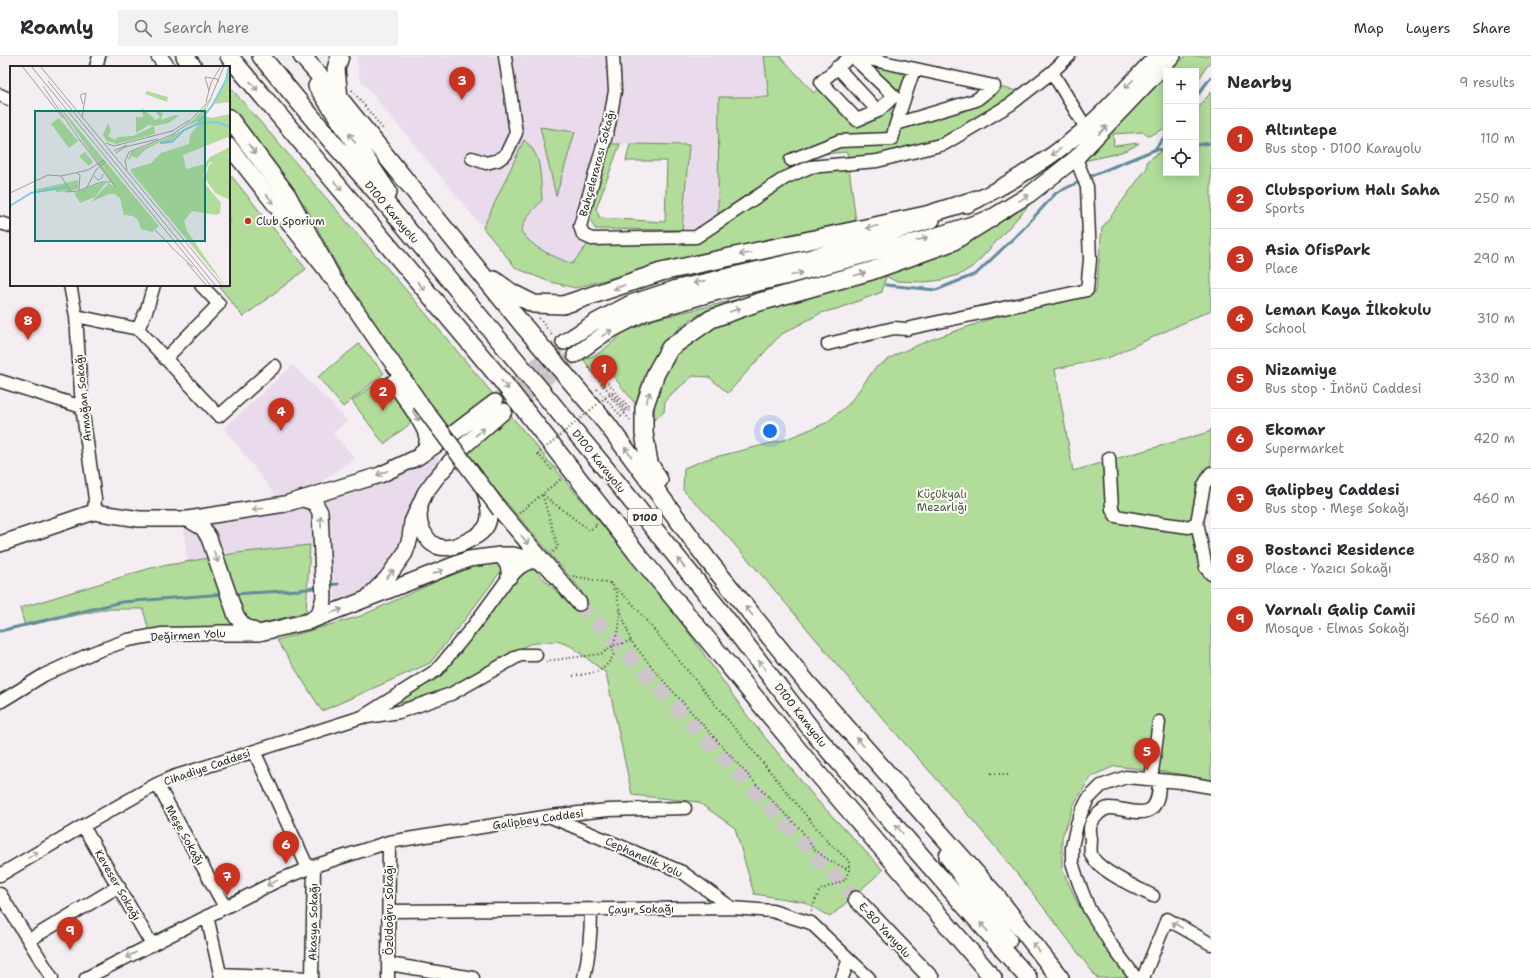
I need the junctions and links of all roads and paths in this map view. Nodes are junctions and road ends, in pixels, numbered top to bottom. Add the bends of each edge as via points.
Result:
1 (99, 56) edge
2 (159, 56) edge
3 (185, 56) edge
4 (229, 56) edge
5 (261, 56) edge
6 (293, 56) edge
7 (302, 56) edge
8 (340, 56) edge
9 (505, 56) edge
10 (613, 56) edge
11 (853, 56) edge
12 (1069, 56) edge
13 (1157, 56) edge
14 (1173, 56) edge
15 (96, 66) edge
16 (166, 66) edge
17 (192, 66) edge
18 (837, 67) junction
19 (914, 69) junction
20 (1052, 72) junction
21 (345, 92) junction
22 (0, 95) edge
23 (10, 100) edge
24 (878, 111) junction
25 (230, 119) edge
26 (896, 124) junction
27 (1086, 128) junction
28 (384, 130) dead end
29 (230, 147) edge
30 (472, 158) dead end
31 (1076, 158) junction
32 (791, 160) dead end
33 (977, 199) junction
34 (990, 218) junction
35 (0, 223) edge
36 (10, 226) edge
37 (436, 264) junction
38 (473, 264) junction
39 (331, 276) junction
40 (70, 286) edge
41 (154, 286) edge
42 (202, 286) edge
43 (534, 304) junction
44 (76, 316) junction
45 (364, 321) junction
46 (138, 329) junction
47 (559, 340) joint
48 (828, 344) dead end
49 (575, 355) tunnel mouth
50 (165, 359) junction
51 (275, 366) dead end
52 (0, 381) edge
53 (597, 389) dead end
54 (610, 395) junction
55 (82, 407) junction
56 (624, 414) junction
57 (631, 422) dead end
58 (418, 457) junction
59 (1109, 458) dead end
60 (556, 471) dead end
61 (1211, 473) edge
62 (556, 483) dead end
63 (425, 493) junction
64 (542, 494) junction
65 (302, 499) junction
66 (526, 508) dead end
67 (94, 512) junction
68 (227, 513) junction
69 (494, 513) junction
70 (188, 519) junction
71 (593, 520) dead end
72 (1197, 522) junction
73 (209, 538) junction
74 (0, 544) edge
75 (500, 554) junction
76 (707, 559) junction
77 (544, 565) junction
78 (1211, 574) edge
79 (509, 577) junction
80 (610, 583) junction
81 (363, 602) junction
82 (579, 604) tunnel mouth
83 (620, 609) junction
84 (235, 612) junction
85 (310, 621) junction
86 (218, 633) junction
87 (260, 633) junction
88 (631, 641) junction
89 (612, 646) junction
90 (540, 658) joint
91 (573, 676) dead end
92 (0, 702) edge
93 (362, 717) junction
94 (1159, 722) dead end
95 (254, 751) junction
96 (877, 761) junction
97 (991, 773) dead end
98 (1008, 775) dead end
99 (1155, 780) junction
100 (157, 784) junction
101 (1211, 787) edge
102 (685, 808) dead end
103 (550, 816) junction
104 (83, 826) junction
105 (389, 842) junction
106 (311, 867) junction
107 (849, 870) junction
108 (0, 875) edge
109 (119, 886) junction
110 (0, 894) edge
111 (1153, 896) dead end
112 (856, 899) tunnel mouth
113 (224, 907) junction
114 (732, 908) junction
115 (591, 910) junction
116 (390, 911) junction
117 (207, 916) junction
118 (811, 923) junction
119 (29, 940) junction
120 (1211, 944) edge
121 (152, 945) junction
122 (849, 959) junction
123 (389, 964) junction
124 (221, 976) edge
125 (52, 978) edge
126 (86, 978) edge
127 (308, 978) edge
128 (312, 978) edge
129 (388, 978) edge
130 (473, 978) edge
131 (584, 978) edge
132 (842, 978) edge
133 (869, 978) edge
134 (930, 978) edge
135 (993, 978) edge
136 (1028, 978) edge
137 (1035, 978) edge
138 (1060, 978) edge
139 (1136, 978) edge
140 (1144, 978) edge

1 - 15 street
2 - 16 main road
3 - 17 highway
4 -> 135 highway, D100 via 502,381 639,556 794,745
5 - 37 highway, D100 Karayolu / D100
37 -> 6 highway via 317,86
7 - 21 highway
8 - 21 highway via 336,69
9 - 30 street via 516,133 506,154 498,160 486,163
10 - 20 street, Bahçelerarası Sokağı via 615,91 610,125 580,226 583,235 592,239 696,237 785,178 810,167 877,161 944,144 1011,104
11 - 18 street
11 - 19 street
11 - 24 street via 894,96
12 - 20 street, Bahçelerarası Sokağı
13 -> 27 main road
31 -> 14 main road
18 - 24 street
18 - 24 street via 822,82 857,120
19 - 26 street
19 - 26 street via 994,86 976,100
20 - 27 street
21 - 28 path
21 - 38 highway via 412,187
22 - 23 street
25 -> 39 highway via 287,195
26 - 32 street via 892,139 838,140
27 -> 33 main road via 1020,177
29 -> 39 main road
34 -> 31 main road via 1030,194
31 - 48 street via 1086,186 1090,260 1087,290 906,329 894,328
33 -> 43 highway via 926,215 661,272 563,305
33 -> 47 main road via 940,218 878,238 812,257 677,288 631,303
49 -> 34 main road via 607,332 644,313 895,247
76 -> 34 highway via 649,463 644,433 644,408 656,373 670,348 711,319 756,303 871,271 952,242
35 - 36 street
136 -> 37 highway, D100 Karayolu / D100 via 818,738 602,463
38 - 43 highway via 512,293
76 -> 38 highway via 607,424
39 - 45 main road
40 - 44 street, Armağan Sokağı
41 - 46 street
42 - 50 street via 219,304
43 - 47 path via 536,315
44 - 46 street
44 - 55 street, Armağan Sokağı
45 -> 58 main road via 385,367 422,425 427,438 426,449
45 - 69 main road, bridge via 420,403 484,489
46 - 50 street
50 - 51 street via 219,416
52 - 55 street
53 - 56 path via 621,416
54 - 56 path
54 - 56 path via 612,392 628,411 630,409 593,365 589,368 607,389 626,412
54 - 60 path, bridge via 538,454
55 - 67 street, Armağan Sokağı via 95,499
56 - 57 path
63 -> 58 main road via 499,406
58 -> 65 main road via 380,475
59 - 72 street via 1112,510 1116,516 1189,527
61 - 72 street via 1204,485
62 - 64 path
63 - 69 main road via 419,522 427,540 435,546 442,548 463,544 481,532
81 -> 63 main road via 387,578 405,553 412,522
64 - 66 path
64 - 71 path via 589,530 596,526
64 - 77 path via 558,547
65 -> 68 main road
85 -> 65 main road via 319,614 324,598 320,512 316,503
67 - 70 main road via 139,519
67 - 74 main road
68 - 70 main road
68 - 73 main road via 213,525
69 -> 77 main road
70 - 73 main road via 203,528
72 - 78 street via 1206,568
73 -> 84 main road
75 - 77 main road, Değirmen Yolu via 513,555
75 - 79 main road via 510,569
81 -> 75 main road, Değirmen Yolu via 470,559
96 -> 76 highway via 808,684
77 - 79 main road via 520,565
77 - 80 path
77 - 82 main road
79 - 93 street, Cihadiye Caddesi via 437,670
80 - 83 path
80 - 107 path via 632,603 827,840 849,861
85 -> 81 main road, Değirmen Yolu
83 - 88 path
83 - 89 path via 619,629
84 - 86 main road via 230,627
84 - 87 main road via 244,626
85 - 87 main road, Değirmen Yolu
86 - 87 main road, Değirmen Yolu
86 - 92 street, Değirmen Yolu via 162,634 128,640 44,675
88 - 89 path
88 - 107 path via 660,677 802,831 814,849
89 - 90 path via 601,654
89 - 91 path via 614,654 599,672
90 - 93 street, Cihadiye Caddesi via 520,655 451,694 399,712
93 - 95 street, Cihadiye Caddesi
94 - 99 street
95 - 100 street, Cihadiye Caddesi
95 - 106 street
96 - 137 highway via 955,864
138 -> 96 highway via 996,896
97 - 98 path
99 - 101 street
99 - 111 street via 1158,796 1152,808 1146,811 1108,808 1101,812 1090,828 1091,854 1097,863
99 - 139 street via 1126,777 1100,786 1088,799 1082,811 1072,847 1072,862 1089,909
100 - 104 street, Cihadiye Caddesi
100 - 113 street, Meşe Sokağı
102 - 103 street, Galipbey Caddesi via 608,810
103 - 105 street, Galipbey Caddesi
103 - 114 street, Cephanelik Yolu via 682,872
108 -> 104 street, Cihadiye Caddesi
104 - 109 street, Keveser Sokağı
105 - 106 street, Galipbey Caddesi
105 - 116 street, Özüdoğru Sokağı
106 -> 113 street, Galipbey Caddesi via 277,880
106 - 128 street, Akasya Sokağı
107 - 118 path via 845,880 820,890 812,908
109 - 119 street
109 - 121 street, Keveser Sokağı
110 - 119 street
112 - 134 main road, E-80 Yanyolu
113 - 117 street, Galipbey Caddesi
114 - 115 street, Çayır Sokağı
114 - 118 street, Çayır Sokağı via 772,911
115 - 116 street, Çayır Sokağı
115 - 131 street via 588,962
116 - 123 street, Özüdoğru Sokağı
117 - 121 street, Galipbey Caddesi
117 - 124 street
118 - 122 street, Çayır Sokağı
119 - 125 street
120 -> 140 street via 1167,919
121 -> 126 street, Galipbey Caddesi
122 - 132 street
122 - 133 street, Çayır Sokağı
123 - 129 street, Özüdoğru Sokağı
123 - 130 street
124 - 127 street

